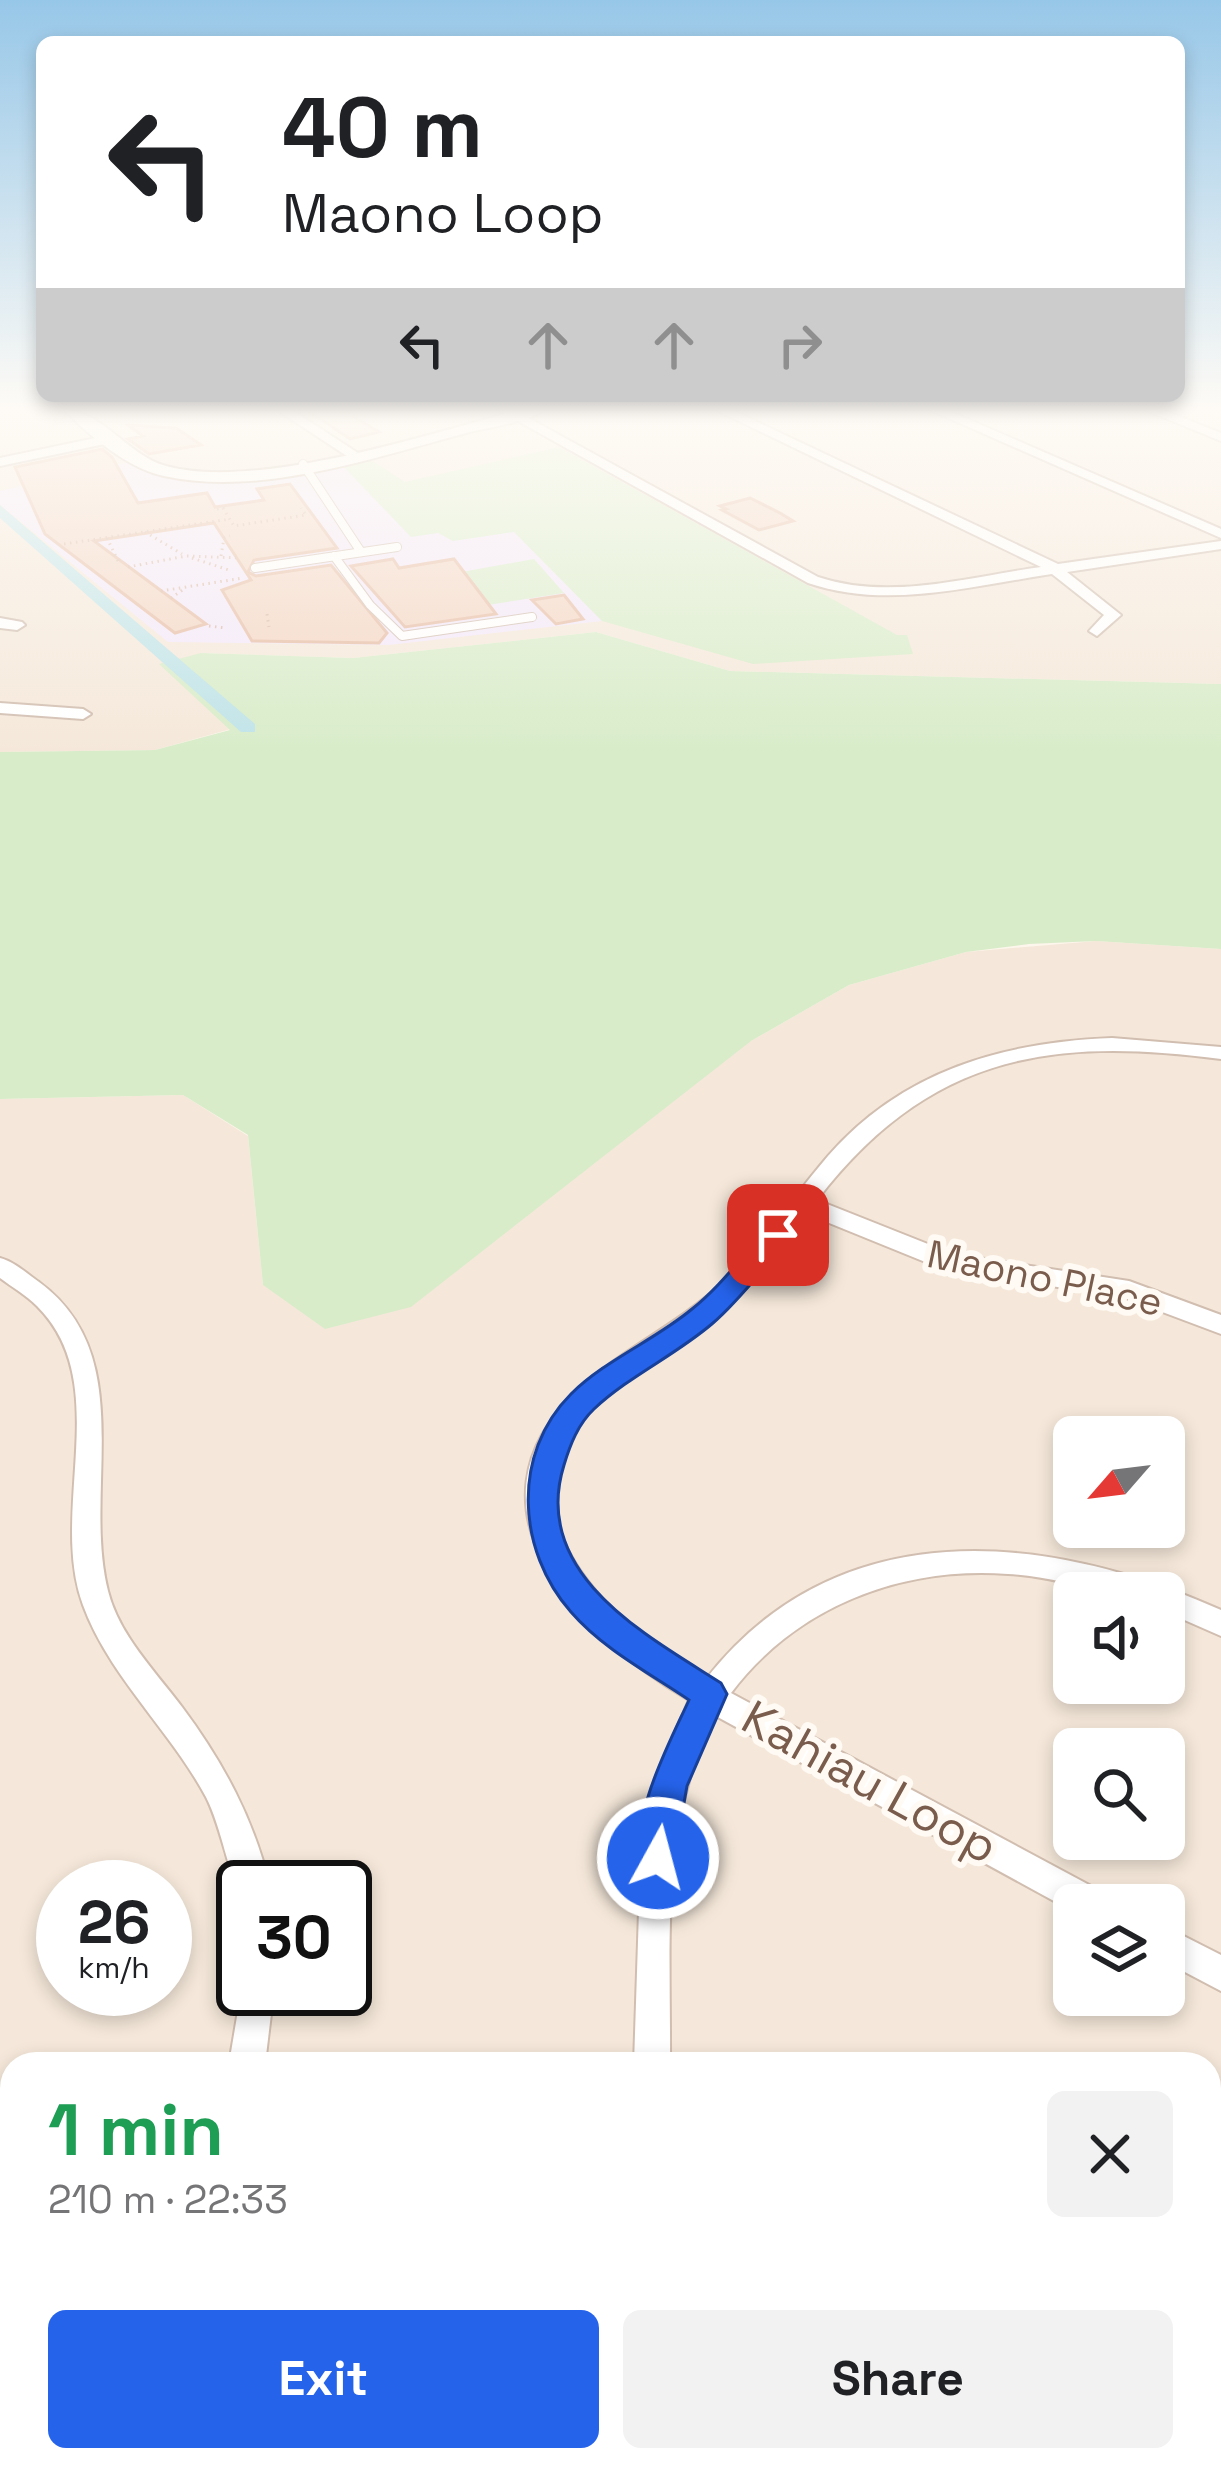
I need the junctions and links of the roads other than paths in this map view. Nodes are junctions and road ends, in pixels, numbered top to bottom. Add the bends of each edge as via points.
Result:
1 (347, 525) edge
2 (714, 525) edge
3 (963, 525) edge
4 (1179, 525) edge
5 (1220, 545) edge
6 (397, 547) dead end
7 (361, 552) junction
8 (334, 556) junction
9 (255, 568) dead end
10 (1052, 568) junction
11 (532, 617) dead end
12 (1096, 631) dead end
13 (0, 707) edge
14 (83, 714) dead end
15 (1221, 1053) edge
16 (803, 1203) junction
17 (0, 1266) edge
18 (1221, 1324) edge
19 (1084, 1572) edge
20 (1185, 1608) edge
21 (1221, 1624) edge
22 (709, 1694) junction
23 (246, 1860) edge
24 (1056, 1884) edge
25 (1185, 1954) edge
26 (1221, 1974) edge
27 (253, 2016) edge
28 (249, 2052) edge
29 (652, 2052) edge

1 - 7 lane
2 - 10 street via 845,591 885,593
3 - 10 street
4 - 5 street
5 - 10 street
6 - 7 lane
7 - 8 lane
8 - 9 lane
8 - 11 lane via 402,637
10 - 12 street via 1113,615
13 - 14 street
15 - 16 street, Kahiau Loop via 1094,1045 968,1068 879,1115
16 - 18 street, Maono Place via 949,1262 1129,1290
16 - 22 street, Kahiau Loop via 705,1315 581,1402 556,1438 542,1483 553,1556 581,1601
17 - 23 street via 54,1308 79,1347 92,1394 86,1540 94,1594 118,1646 219,1786
19 - 22 street via 1015,1560 905,1567 838,1588 752,1645
20 - 21 street
22 - 24 street, Kahiau Loop
22 - 29 street via 679,1754 662,1821
25 - 26 street
27 - 28 street

